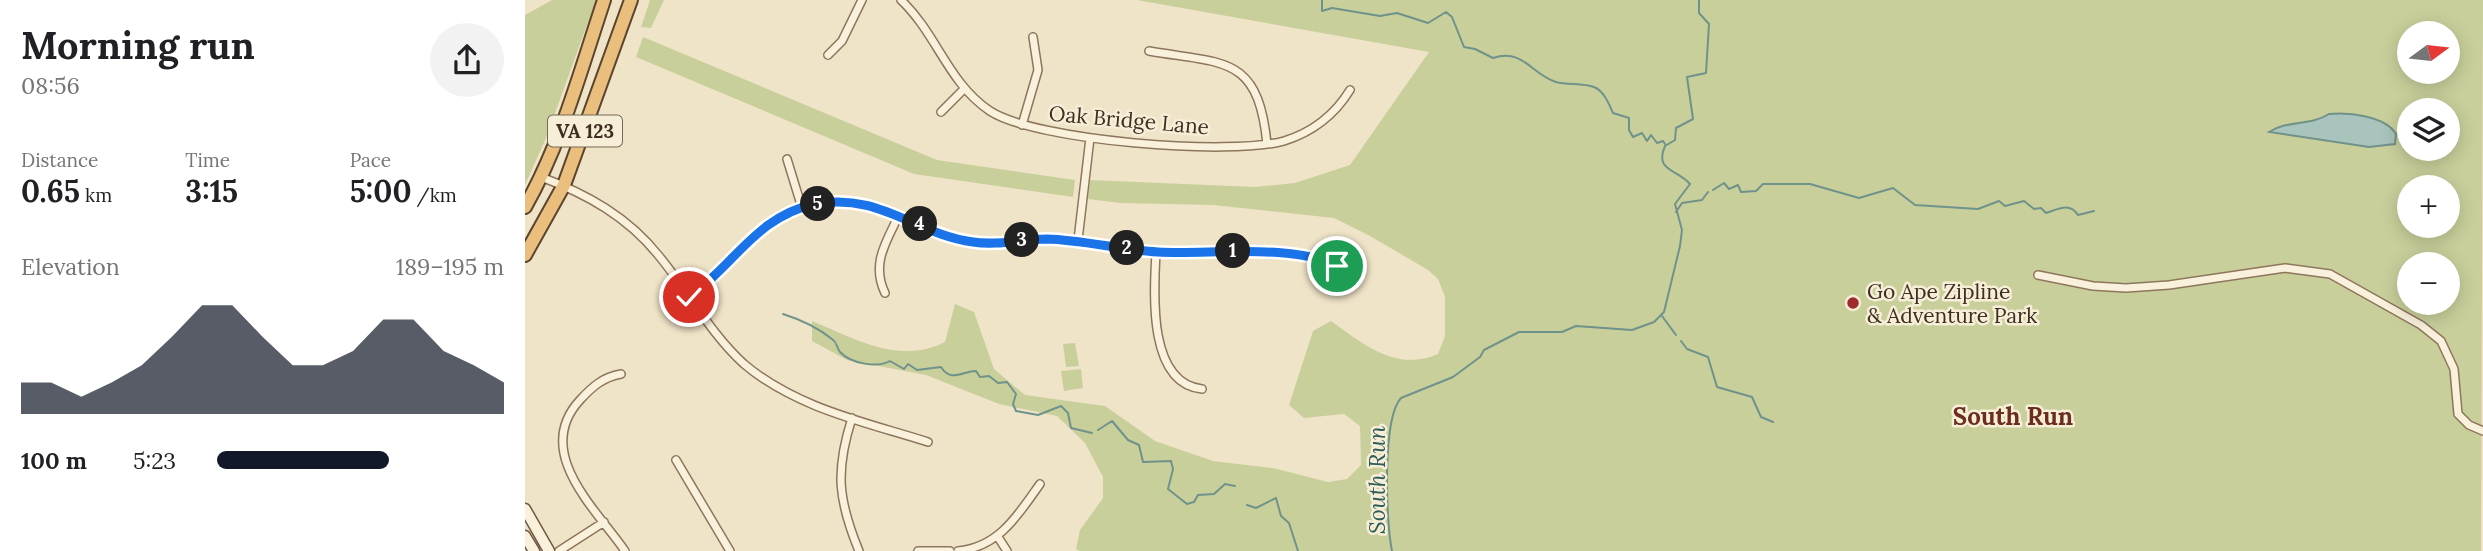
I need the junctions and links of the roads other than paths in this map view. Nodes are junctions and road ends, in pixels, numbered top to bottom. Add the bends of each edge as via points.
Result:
1 (604, 0) edge
2 (631, 0) edge
3 (862, 0) edge
4 (901, 0) edge
5 (1033, 37) dead end
6 (1149, 51) dead end
7 (828, 55) dead end
8 (964, 89) junction
9 (1350, 90) dead end
10 (940, 112) dead end
11 (1022, 125) junction
12 (1090, 138) junction
13 (1267, 145) junction
14 (786, 159) dead end
15 (541, 177) junction
16 (564, 185) junction
17 (525, 207) edge
18 (802, 208) junction
19 (899, 215) junction
20 (1077, 240) junction
21 (1156, 252) junction
22 (525, 255) edge
23 (2038, 275) dead end
24 (1347, 276) dead end
25 (885, 293) dead end
26 (689, 297) junction
27 (621, 374) dead end
28 (1202, 389) dead end
29 (852, 418) junction
30 (2483, 431) edge
31 (928, 442) dead end
32 (676, 460) dead end
33 (1040, 484) dead end
34 (525, 509) edge
35 (604, 522) junction
36 (525, 536) edge
37 (998, 537) junction
38 (534, 551) edge
39 (549, 551) edge
40 (559, 551) edge
41 (625, 551) edge
42 (730, 551) edge
43 (859, 551) edge
44 (918, 551) edge
45 (950, 551) edge
46 (958, 551) edge
47 (1007, 551) edge

1 - 15 highway, VA 123
2 - 16 highway, VA 123
3 - 7 street via 842,41
4 - 8 street, Oak Bridge Lane via 921,22
5 - 11 street via 1038,70
6 - 13 street via 1216,62 1238,72 1261,101
8 - 10 street
8 - 11 street, Oak Bridge Lane via 993,113
9 - 13 street, Oak Bridge Lane via 1337,110 1317,125
11 - 12 street, Oak Bridge Lane
12 - 13 street, Oak Bridge Lane
12 - 20 street
14 - 18 street
15 - 16 street
15 - 17 highway, VA 123
16 - 22 highway, VA 123
16 - 26 street via 637,232
18 - 19 street via 853,202
18 - 26 street via 757,231 715,277
19 - 20 street via 974,242
19 - 25 street via 878,267
20 - 21 street
21 - 24 street via 1287,255 1329,262
21 - 28 street via 1154,308 1162,349 1176,378
23 - 30 street via 2126,288 2285,268 2330,274 2441,341 2454,369 2458,414
26 - 29 street via 727,346 759,375 798,399
27 - 35 street via 603,379 580,399 563,436 569,474
29 - 31 street
29 - 43 street via 840,481 843,509
32 - 42 street
33 - 37 street
34 - 39 main road
35 - 40 street
35 - 41 street
36 - 38 main road
37 - 46 street
37 - 47 street
44 - 45 street

